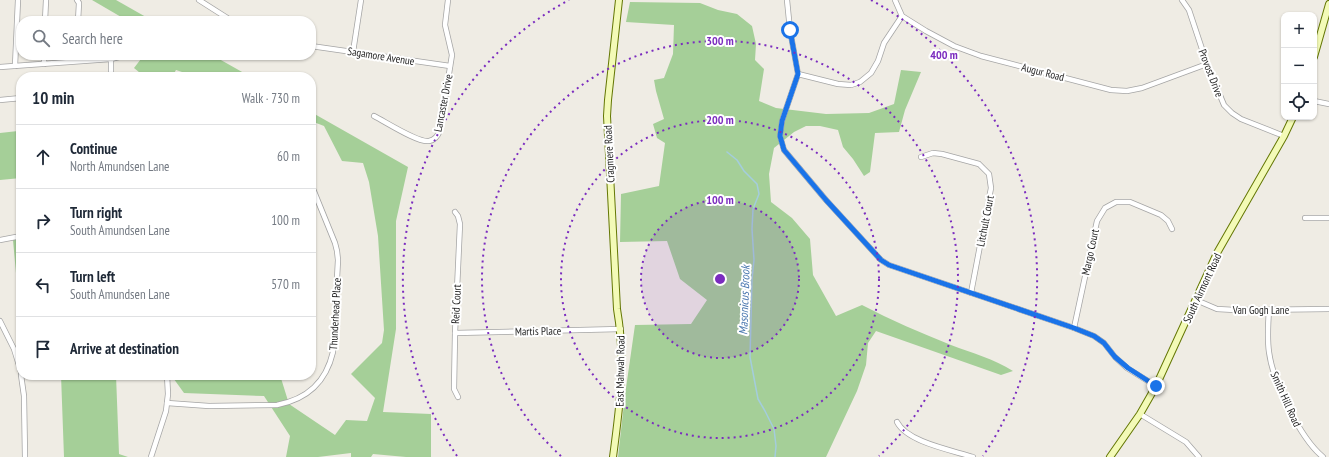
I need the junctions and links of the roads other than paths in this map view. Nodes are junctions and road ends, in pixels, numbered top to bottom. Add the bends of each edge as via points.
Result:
1 (18, 0) edge
2 (46, 0) edge
3 (77, 0) edge
4 (199, 0) edge
5 (361, 0) edge
6 (448, 0) edge
7 (619, 0) edge
8 (787, 0) edge
9 (895, 0) edge
10 (1182, 0) edge
11 (1329, 4) edge
12 (17, 16) edge
13 (45, 16) edge
14 (78, 16) edge
15 (224, 16) edge
16 (902, 16) junction
17 (16, 44) edge
18 (316, 47) edge
19 (1317, 48) edge
20 (353, 52) junction
21 (44, 60) edge
22 (85, 60) edge
23 (111, 60) edge
24 (76, 61) joint
25 (44, 64) junction
26 (1207, 64) junction
27 (15, 66) junction
28 (450, 66) junction
29 (0, 67) edge
30 (111, 72) edge
31 (798, 74) junction
32 (16, 98) edge
33 (0, 100) edge
34 (1317, 102) edge
35 (1329, 104) edge
36 (374, 116) dead end
37 (1292, 120) edge
38 (1284, 136) junction
39 (921, 157) dead end
40 (316, 196) edge
41 (455, 212) dead end
42 (1306, 218) dead end
43 (1329, 218) edge
44 (1172, 229) dead end
45 (16, 237) edge
46 (0, 240) edge
47 (971, 294) junction
48 (1196, 300) junction
49 (618, 309) joint
50 (1329, 309) edge
51 (1270, 310) junction
52 (0, 321) edge
53 (1074, 328) junction
54 (621, 329) junction
55 (455, 333) junction
56 (16, 355) edge
57 (22, 380) edge
58 (167, 380) edge
59 (1156, 386) junction
60 (458, 397) dead end
61 (167, 403) junction
62 (1140, 414) junction
63 (897, 422) dead end
64 (25, 457) edge
65 (151, 457) edge
66 (613, 457) edge
67 (973, 457) edge
68 (1110, 457) edge
69 (1199, 457) edge
70 (1322, 457) edge

1 - 12 street
2 - 13 street
3 - 14 street
4 - 15 street
5 - 20 street
6 - 28 street, Lancaster Drive via 445,25 451,50
7 - 49 street, Cragmere Road via 607,116
8 - 31 street
9 - 16 street
10 - 26 street, Provost Drive via 1189,10
11 - 19 street
16 - 26 street, Augur Road via 954,46 981,56 1112,90 1142,88
16 - 31 street via 884,43 871,73 860,82 851,85 838,84
17 - 27 street
18 - 20 street, Sagamore Avenue
20 - 28 street, Sagamore Avenue
21 - 25 street
22 - 24 street
23 - 30 street
24 - 25 street
25 - 27 street
26 - 38 street, Provost Drive via 1224,104 1232,113
27 - 29 street
28 - 36 street, Lancaster Drive via 440,130 437,137 431,141 415,138
31 - 47 street via 782,121 780,136 784,150 881,260
32 - 33 street
34 - 35 street
37 - 38 street, South Airmont Road
38 - 48 street, South Airmont Road via 1217,254
39 - 47 street, Litchult Court via 933,153 942,154 979,164 989,174 991,188
40 - 61 street, Thunderhead Place via 335,243 338,260 333,352 323,378 303,397 277,405 209,406
41 - 55 street, Reid Court via 460,224
42 - 43 street
44 - 53 street, Margo Court via 1161,215 1130,202 1116,202 1105,208 1097,221
45 - 46 street
47 - 53 street
48 - 51 street, Van Gogh Lane via 1217,309
48 - 59 street, South Airmont Road
49 - 54 street, East Mahwah Road
50 - 51 street, Van Gogh Lane
51 - 70 street, Smith Hill Road via 1268,329 1273,372 1300,431
52 - 56 street
53 - 59 street via 1104,343 1128,368
54 - 55 street, Martis Place
54 - 66 street, East Mahwah Road via 622,384
55 - 60 street, Reid Court via 454,389
57 - 64 street
58 - 61 street
59 - 62 street, South Airmont Road
61 - 65 street
62 - 68 street, South Airmont Road
62 - 69 street via 1186,442
63 - 67 street via 900,428 918,440

